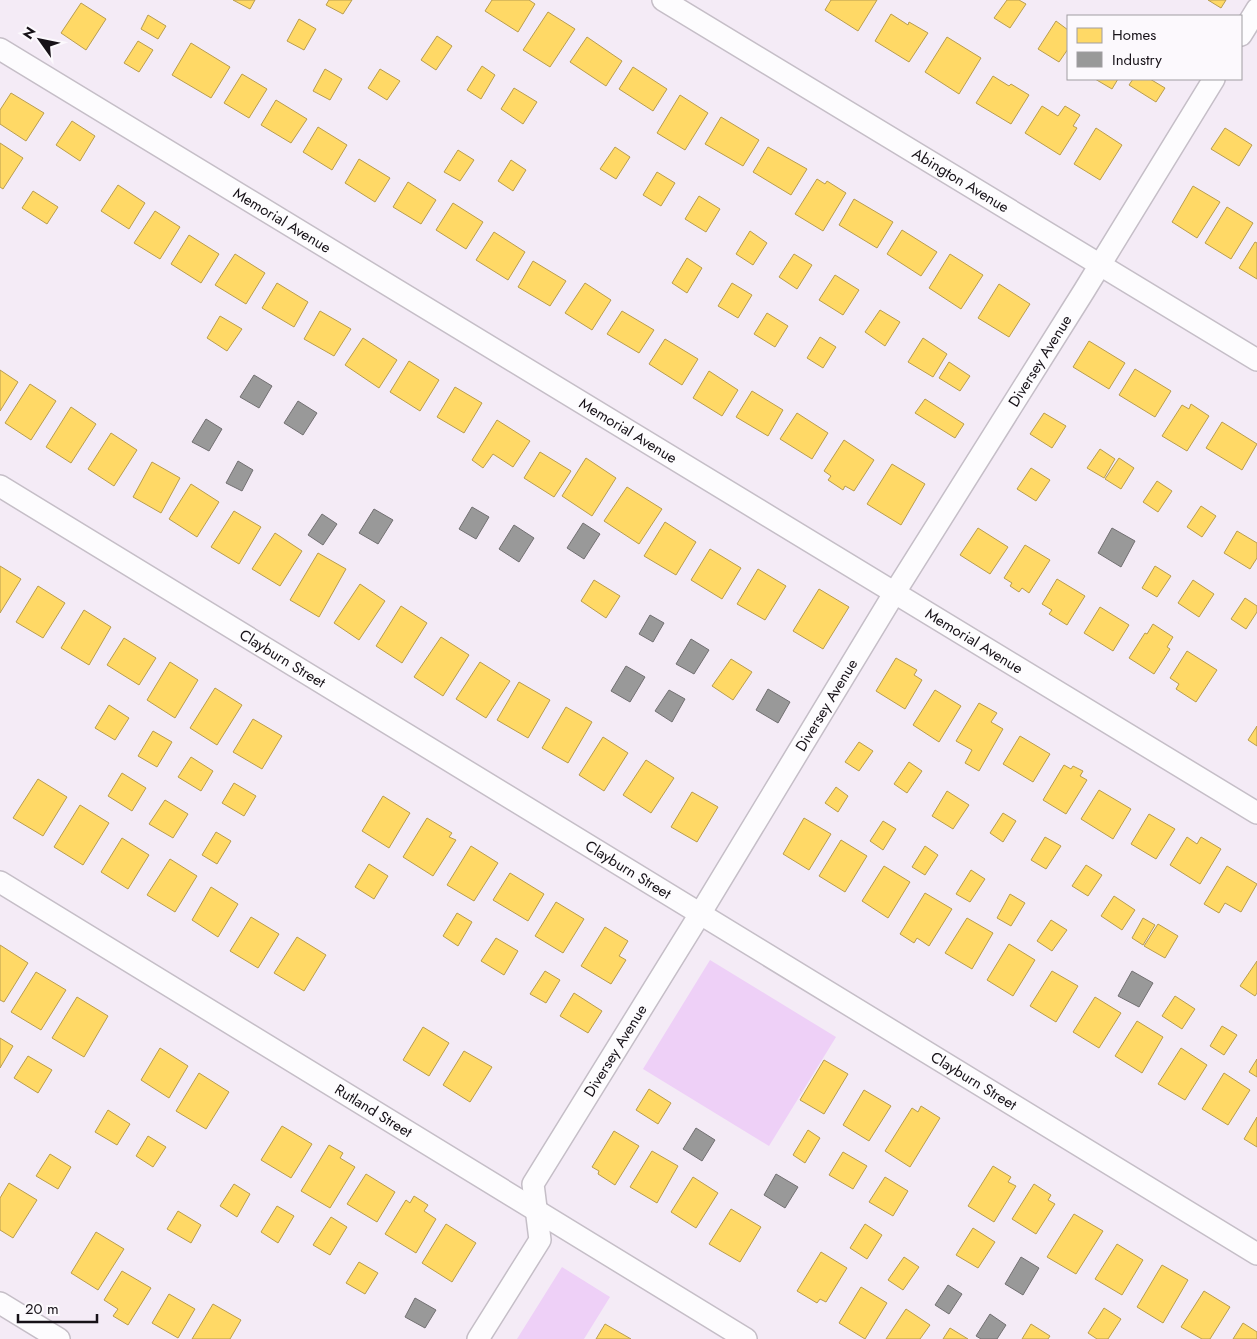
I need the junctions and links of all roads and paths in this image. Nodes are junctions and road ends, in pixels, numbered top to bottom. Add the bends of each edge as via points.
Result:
1 (664, 0) edge
2 (1257, 9) edge
3 (1242, 33) edge
4 (0, 49) edge
5 (1213, 80) edge
6 (1100, 264) junction
7 (1257, 360) edge
8 (0, 486) edge
9 (895, 592) junction
10 (1257, 813) edge
11 (0, 882) edge
12 (700, 914) junction
13 (536, 1211) junction
14 (1257, 1254) edge
15 (0, 1303) edge
16 (59, 1339) edge
17 (478, 1339) edge
18 (746, 1339) edge

1 - 6 street, Abington Avenue
2 - 3 street
4 - 9 street, Memorial Avenue
5 - 6 street, Diversey Avenue
6 - 7 street, Abington Avenue
6 - 9 street, Diversey Avenue
8 - 12 street, Clayburn Street
9 - 10 street, Memorial Avenue
9 - 12 street, Diversey Avenue
11 - 13 street, Rutland Street
12 - 13 street, Diversey Avenue via 533,1184
12 - 14 street, Clayburn Street
13 - 17 street, Diversey Avenue via 540,1240
13 - 18 street, Rutland Street
15 - 16 street

